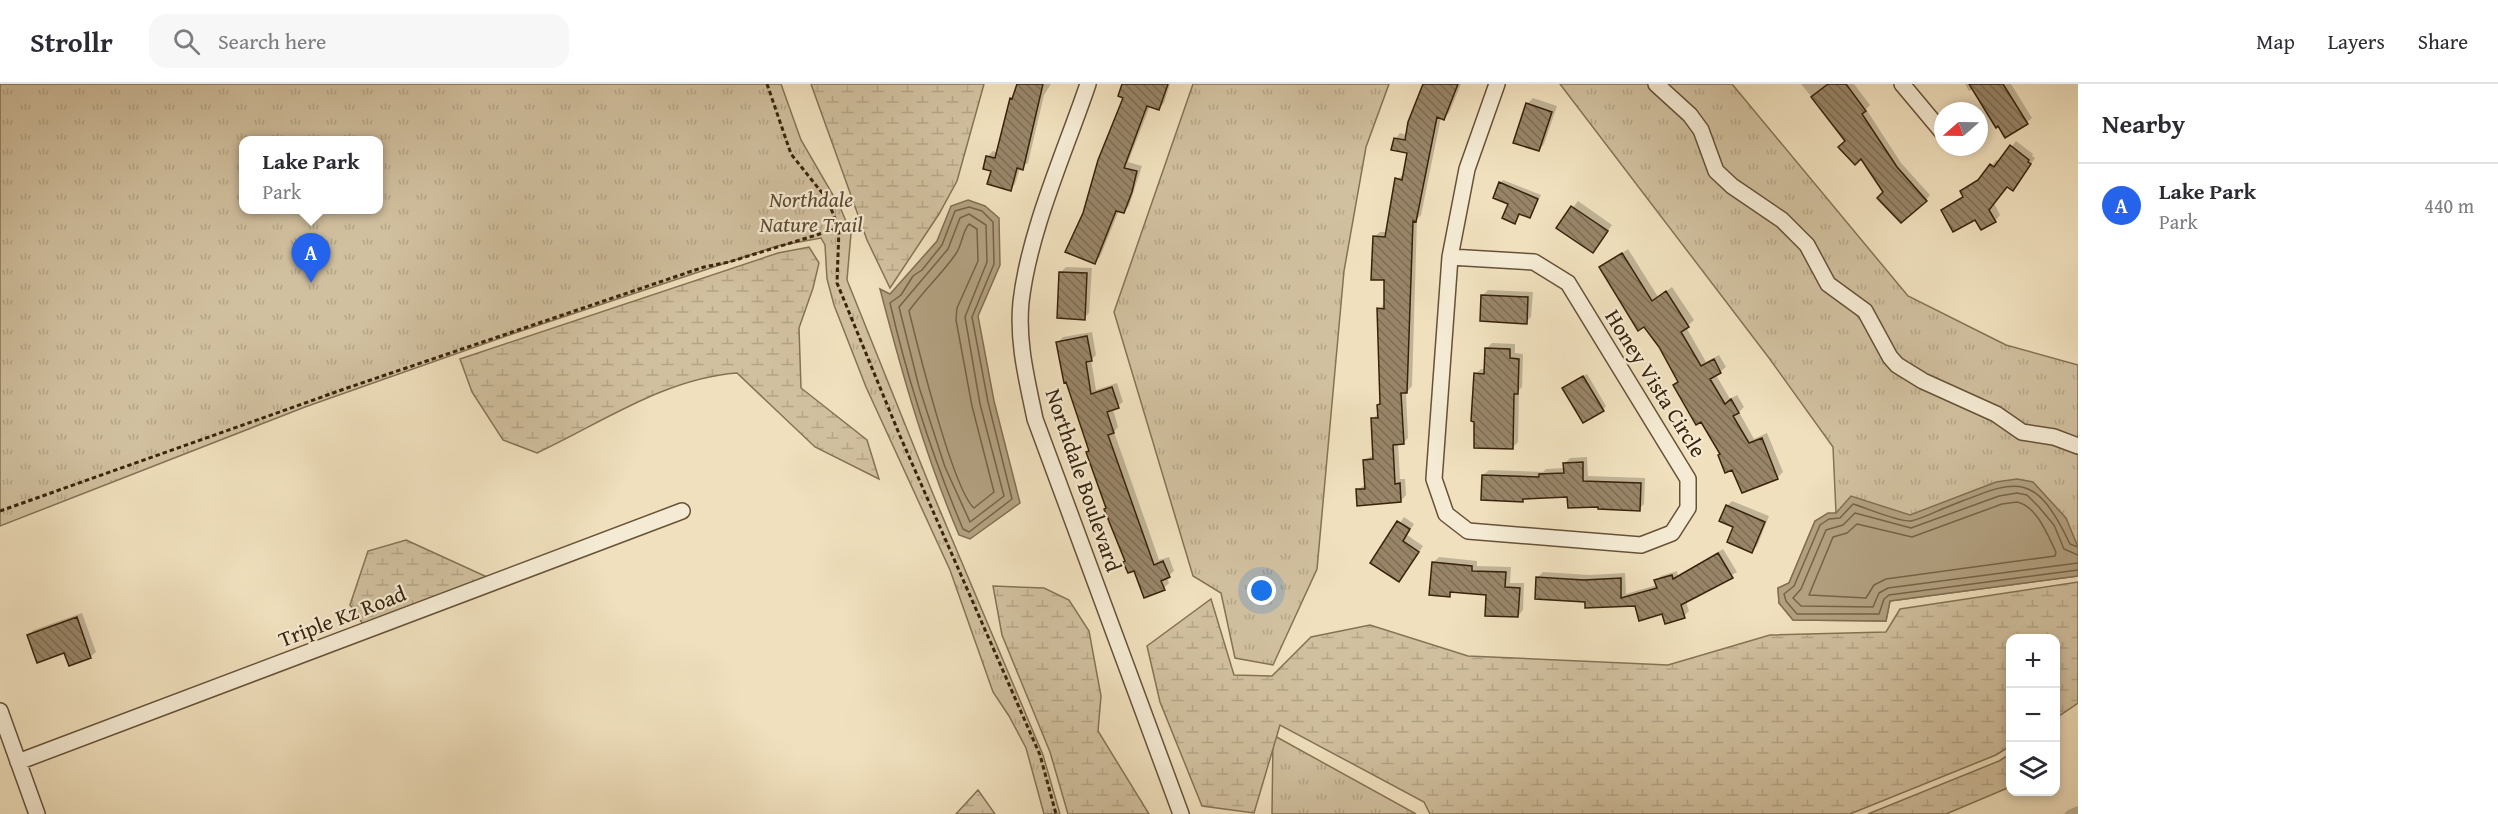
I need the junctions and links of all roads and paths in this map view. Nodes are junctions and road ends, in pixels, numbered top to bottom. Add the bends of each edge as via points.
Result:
1 (767, 84) edge
2 (1088, 84) edge
3 (1497, 84) edge
4 (1656, 84) edge
5 (1902, 84) edge
6 (1934, 123) edge
7 (839, 228) junction
8 (1450, 257) junction
9 (2078, 446) edge
10 (0, 511) edge
11 (682, 511) dead end
12 (0, 711) edge
13 (18, 762) junction
14 (37, 814) edge
15 (1056, 814) edge
16 (1181, 814) edge

1 - 7 path via 791,154 827,199
2 - 16 street, Northdale Boulevard via 1031,249 1021,303 1022,358 1035,419
3 - 8 street, Honey Vista Circle via 1467,169
4 - 9 street via 1696,123 1716,171 1782,220 1807,244 1828,284 1865,312 1897,365 1996,414 2022,432
5 - 6 street
7 - 10 path via 704,267
7 - 15 path via 837,284 1040,755
8 - 8 street, Honey Vista Circle via 1534,262 1568,284 1688,479 1688,508 1672,533 1641,544 1468,531 1446,514 1434,479
11 - 13 street, Triple Kz Road
12 - 13 street
13 - 14 street

